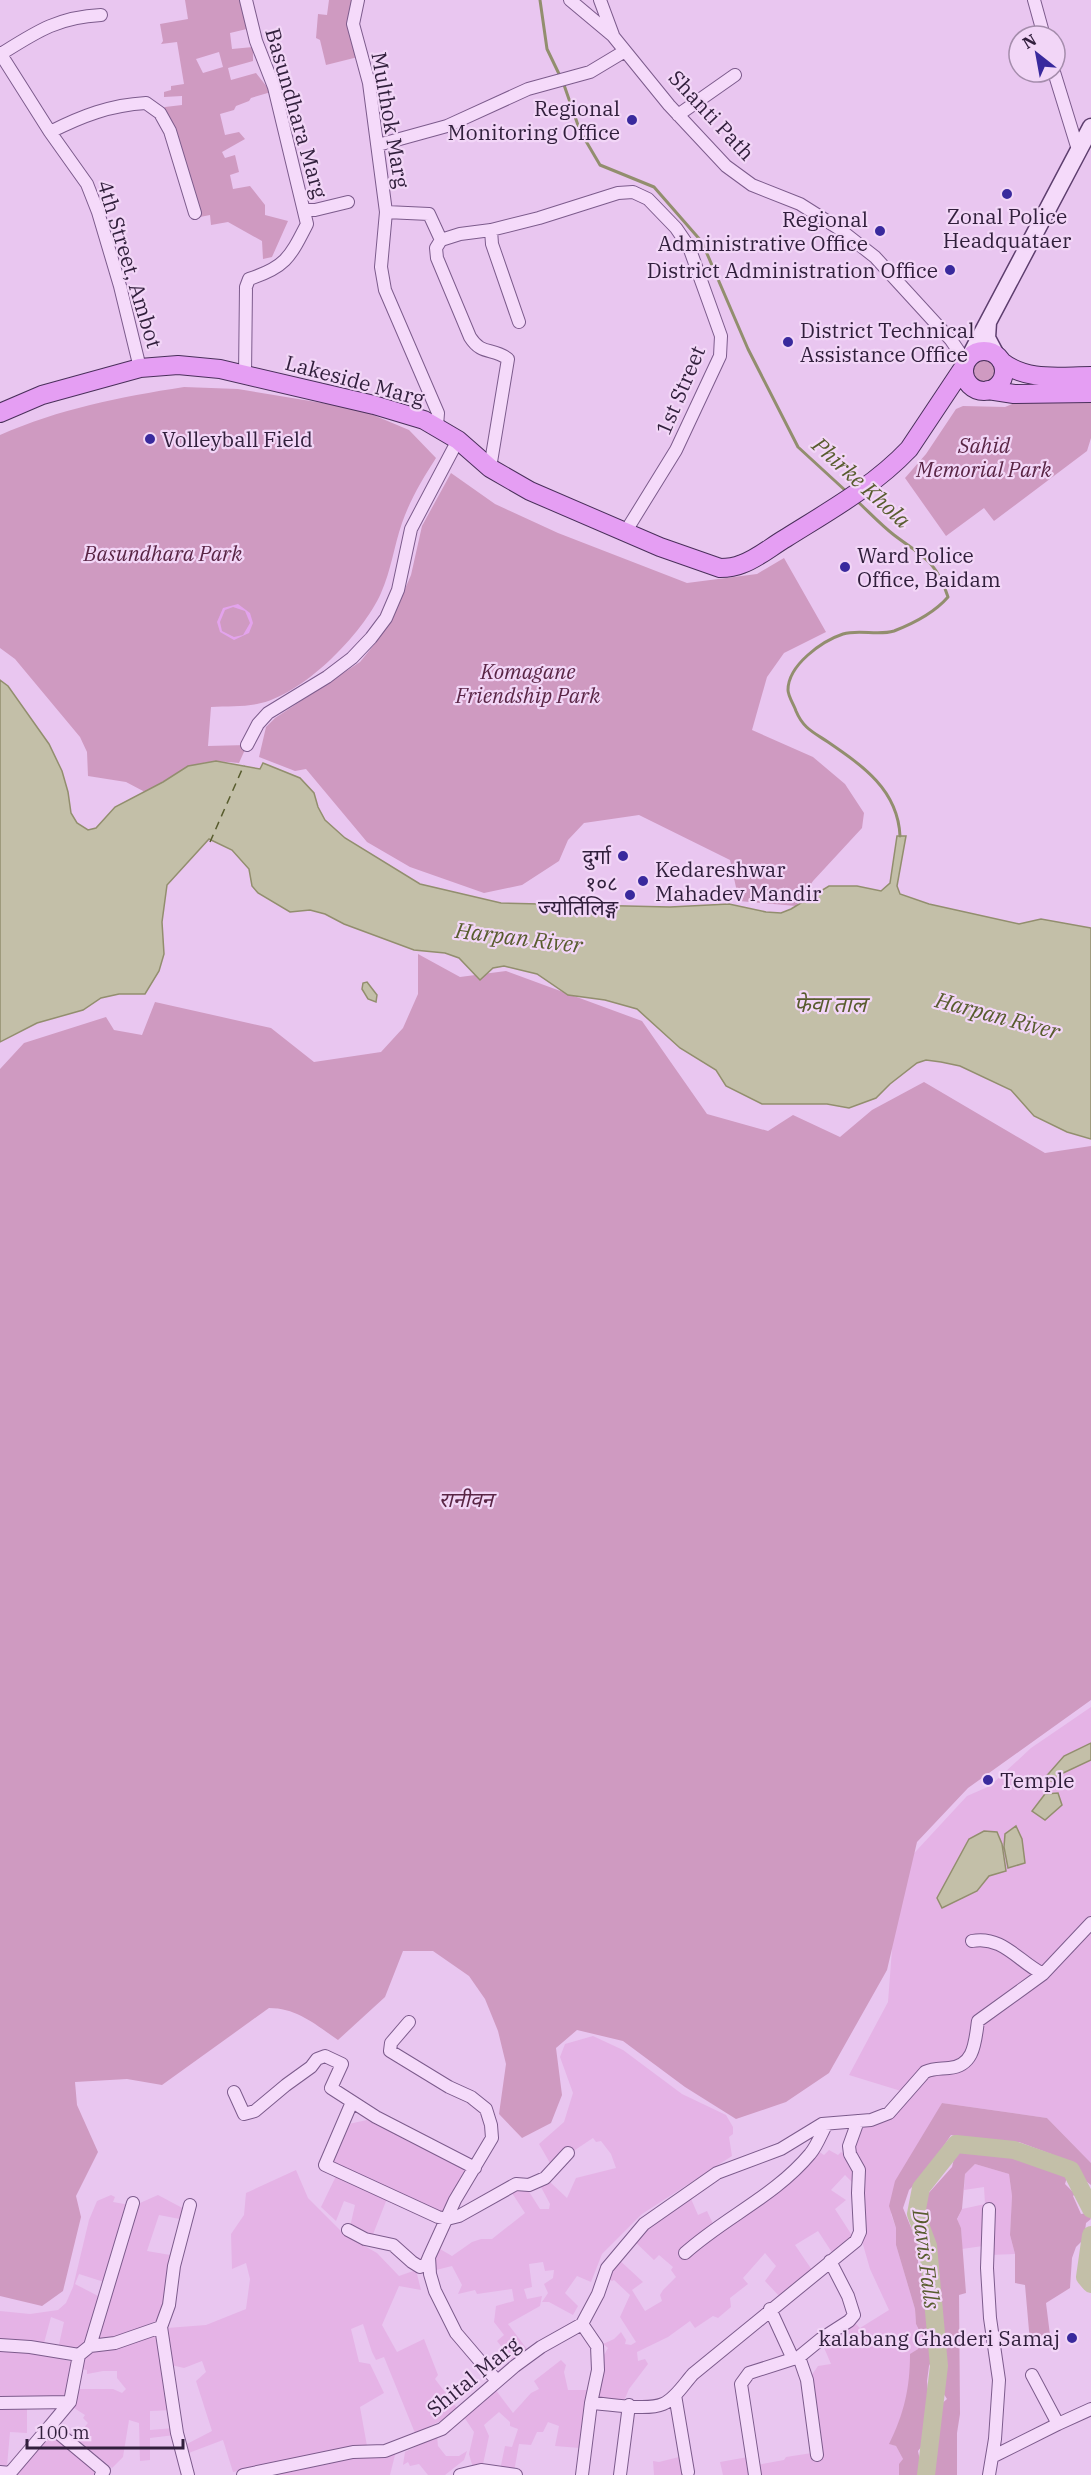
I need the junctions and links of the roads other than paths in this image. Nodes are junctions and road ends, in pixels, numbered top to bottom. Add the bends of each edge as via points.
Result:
1 (246, 0) edge
2 (358, 0) edge
3 (570, 0) edge
4 (600, 0) edge
5 (1034, 0) edge
6 (101, 15) dead end
7 (1041, 24) edge
8 (613, 36) junction
9 (625, 51) junction
10 (1, 54) edge
11 (735, 75) dead end
12 (1058, 84) edge
13 (678, 115) junction
14 (1091, 127) edge
15 (50, 132) junction
16 (378, 145) junction
17 (1079, 153) junction
18 (348, 202) dead end
19 (305, 210) junction
20 (386, 212) junction
21 (195, 213) dead end
22 (491, 230) junction
23 (441, 240) junction
24 (989, 318) junction
25 (519, 322) dead end
26 (998, 358) junction
27 (967, 362) junction
28 (140, 368) junction
29 (245, 375) junction
30 (1091, 376) edge
31 (985, 391) junction
32 (1091, 393) edge
33 (0, 413) edge
34 (930, 416) junction
35 (437, 426) junction
36 (458, 440) junction
37 (490, 468) junction
38 (626, 531) junction
39 (248, 745) dead end
40 (1091, 1923) edge
41 (972, 1941) dead end
42 (1043, 1974) junction
43 (409, 2022) dead end
44 (234, 2092) dead end
45 (352, 2102) junction
46 (858, 2121) junction
47 (826, 2125) junction
48 (568, 2153) dead end
49 (475, 2168) junction
50 (133, 2203) dead end
51 (190, 2205) dead end
52 (989, 2209) dead end
53 (447, 2219) junction
54 (348, 2230) dead end
55 (686, 2253) dead end
56 (429, 2257) junction
57 (830, 2261) junction
58 (770, 2309) junction
59 (582, 2324) junction
60 (161, 2327) junction
61 (0, 2345) edge
62 (90, 2346) junction
63 (79, 2355) junction
64 (796, 2358) junction
65 (1032, 2375) dead end
66 (497, 2382) junction
67 (675, 2396) junction
68 (70, 2402) junction
69 (0, 2403) edge
70 (591, 2403) junction
71 (629, 2405) junction
72 (1091, 2409) edge
73 (1058, 2424) junction
74 (50, 2426) junction
75 (817, 2455) dead end
76 (992, 2457) junction
77 (0, 2472) edge
78 (688, 2472) dead end
79 (101, 2475) edge
80 (188, 2475) edge
81 (244, 2475) edge
82 (460, 2475) edge
83 (516, 2475) edge
84 (582, 2475) edge
85 (620, 2475) edge
86 (754, 2475) edge
87 (990, 2475) edge

1 - 19 street, Basundhara Marg via 256,41 274,87
2 - 16 street, Multhok Marg via 353,24 369,83
3 - 8 street, Shanti Path
4 - 8 street
5 - 7 street
6 - 10 street via 47,26
8 - 9 street, Shanti Path
9 - 13 street, Shanti Path
9 - 16 street via 590,72 549,82 447,126
10 - 15 street, 4th Street, Ambot
11 - 13 street
12 - 17 street
13 - 27 street, Shanti Path via 743,180 800,204 875,257
14 - 17 main road
15 - 21 street via 84,115 146,103 160,113 170,131
15 - 28 street, 4th Street, Ambot via 93,196
16 - 20 street, Multhok Marg
17 - 24 main road
18 - 19 street
19 - 29 street, Basundhara Marg via 307,224 287,260 249,279 246,287
20 - 23 street, Multhok Marg via 429,214
20 - 35 street via 381,267 385,290 438,413
22 - 23 street, 1st Street
22 - 25 street via 492,244
22 - 38 street, 1st Street via 633,192 648,198 689,247 721,336 720,356 676,450
23 - 37 street via 436,248 437,258 476,348 500,353 508,359
24 - 26 main road via 987,338
24 - 27 main road
26 - 27 main road via 982,352
26 - 30 main road via 1022,374
26 - 31 main road via 1003,376 998,385
27 - 31 main road via 967,382
27 - 34 main road, Lakeside Marg
28 - 29 main road, Lakeside Marg via 178,365
28 - 33 main road, Lakeside Marg via 42,395
29 - 35 main road, Lakeside Marg via 374,405
31 - 32 main road
31 - 34 main road via 960,396
34 - 38 main road, Lakeside Marg via 909,449 863,489 745,564 720,568
35 - 36 main road, Lakeside Marg
36 - 37 main road, Lakeside Marg
36 - 39 street via 411,529 398,591 386,618 352,658 268,713
37 - 38 main road, Lakeside Marg via 558,504
40 - 42 street
41 - 42 street via 985,1939 1001,1945
42 - 46 street via 978,2021 976,2048 967,2060 951,2068 925,2072 889,2113
43 - 49 street via 391,2043 390,2051 486,2109 492,2138
44 - 45 street via 244,2114 255,2111 325,2056 342,2064 331,2088
45 - 49 street
45 - 53 street via 325,2165
46 - 47 street
46 - 57 street via 849,2146 859,2170 860,2232 856,2241
47 - 55 street via 811,2152 781,2183 708,2233
47 - 59 street via 781,2149 717,2173 644,2224 607,2268
48 - 53 street via 544,2178 529,2186 516,2184 472,2210
49 - 53 street
50 - 62 street
51 - 60 street
52 - 76 street via 987,2268 999,2380
53 - 56 street
54 - 56 street via 365,2239 393,2245 420,2266
56 - 66 street via 435,2291 450,2323
57 - 58 street
57 - 64 street via 854,2315
58 - 64 street
58 - 67 street via 693,2374
59 - 66 street, Shital Marg via 541,2347
59 - 70 street via 597,2346 598,2370
60 - 62 street via 116,2343
60 - 80 street via 177,2433
61 - 63 street
62 - 63 street
63 - 68 street
64 - 75 street via 807,2380
64 - 86 street via 749,2373 741,2385
65 - 73 street
66 - 81 street, Shital Marg via 442,2429 385,2451 353,2452
67 - 71 street via 653,2407
67 - 78 street
68 - 69 street
68 - 74 street
70 - 71 street
70 - 84 street
71 - 85 street
72 - 73 street
73 - 76 street
74 - 77 street via 10,2473
74 - 79 street via 104,2471
76 - 87 street
82 - 83 street via 481,2470

